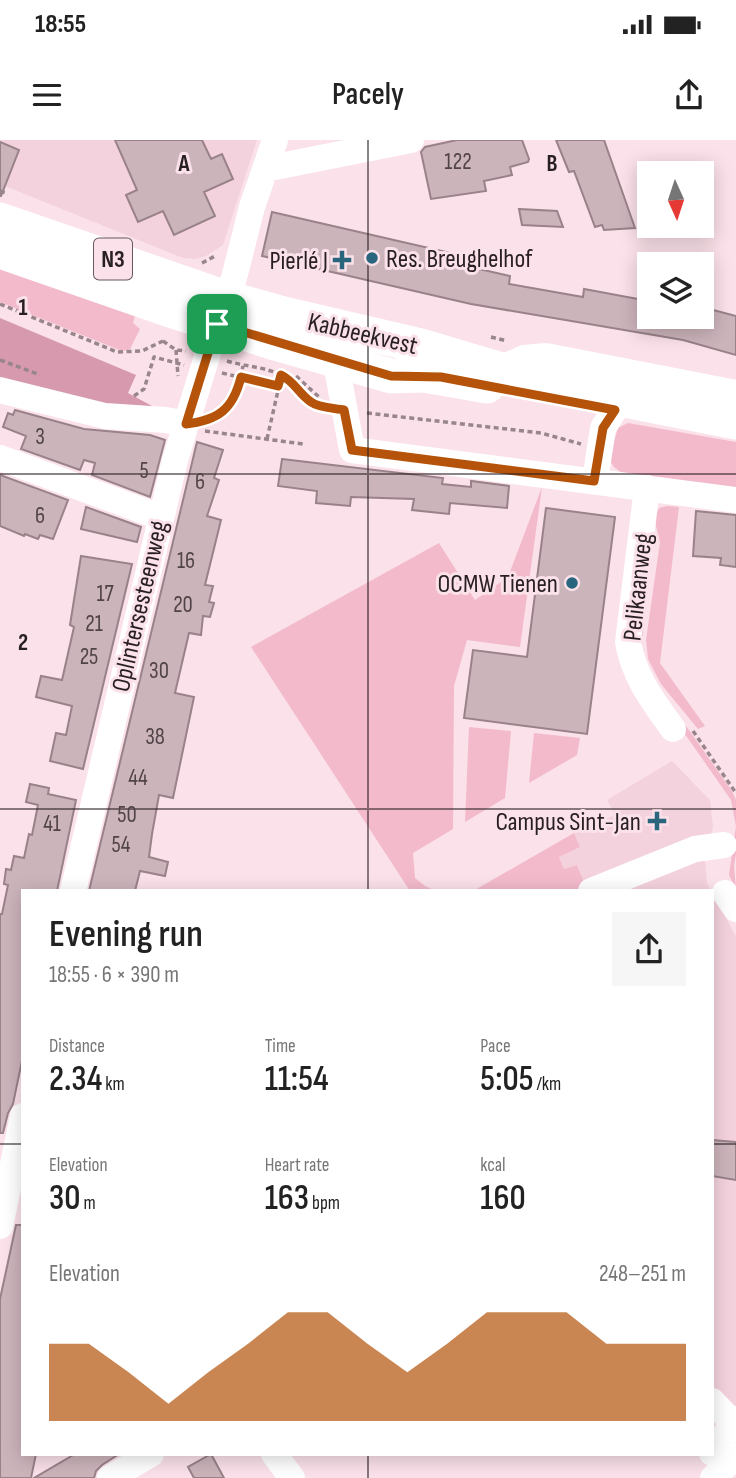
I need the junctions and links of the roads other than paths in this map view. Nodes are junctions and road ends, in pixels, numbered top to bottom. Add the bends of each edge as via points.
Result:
1 (275, 140) edge
2 (411, 140) edge
3 (265, 169) junction
4 (0, 220) edge
5 (0, 251) edge
6 (221, 311) junction
7 (332, 359) junction
8 (500, 369) junction
9 (0, 390) edge
10 (736, 393) edge
11 (615, 410) junction
12 (736, 422) edge
13 (186, 424) junction
14 (736, 432) edge
15 (0, 458) edge
16 (594, 481) junction
17 (647, 488) junction
18 (736, 500) edge
19 (160, 517) junction
20 (683, 729) road end
21 (724, 845) dead end
22 (73, 889) edge
23 (596, 889) edge
24 (21, 1126) edge
25 (0, 1226) edge
26 (714, 1403) edge
27 (735, 1423) edge
28 (714, 1450) edge
29 (148, 1456) edge
30 (276, 1456) edge
31 (710, 1456) edge
32 (736, 1456) edge
33 (110, 1478) edge
34 (292, 1478) edge
35 (696, 1478) edge
36 (713, 1478) edge

1 - 3 street, Oplintersesteenweg
2 - 3 street
3 - 6 street, Oplintersesteenweg
4 - 6 main road, N3
5 - 6 main road, N3
6 - 7 main road, Kabbeekvest / N3 via 284,363
6 - 8 main road, Kabbeekvest / N3 via 421,346
6 - 13 street, Oplintersesteenweg
7 - 11 main road, Kabbeekvest / N3 via 391,376 441,377
7 - 16 street, Kabbeekvest via 352,450
8 - 10 street via 524,358 546,356
8 - 12 main road, Kabbeekvest / N3 via 559,387
9 - 13 street via 105,416
11 - 14 main road, Kabbeekvest / N3
11 - 16 street via 603,428
13 - 19 street, Oplintersesteenweg
15 - 19 street
16 - 17 street, Kabbeekvest
17 - 18 street, Kabbeekvest
17 - 20 street, Pelikaanweg via 628,642 631,662 643,686
19 - 22 street, Oplintersesteenweg
21 - 23 street via 695,849
24 - 25 street
26 - 27 street
27 - 28 street
29 - 33 street
30 - 34 street
31 - 35 street
32 - 36 street

